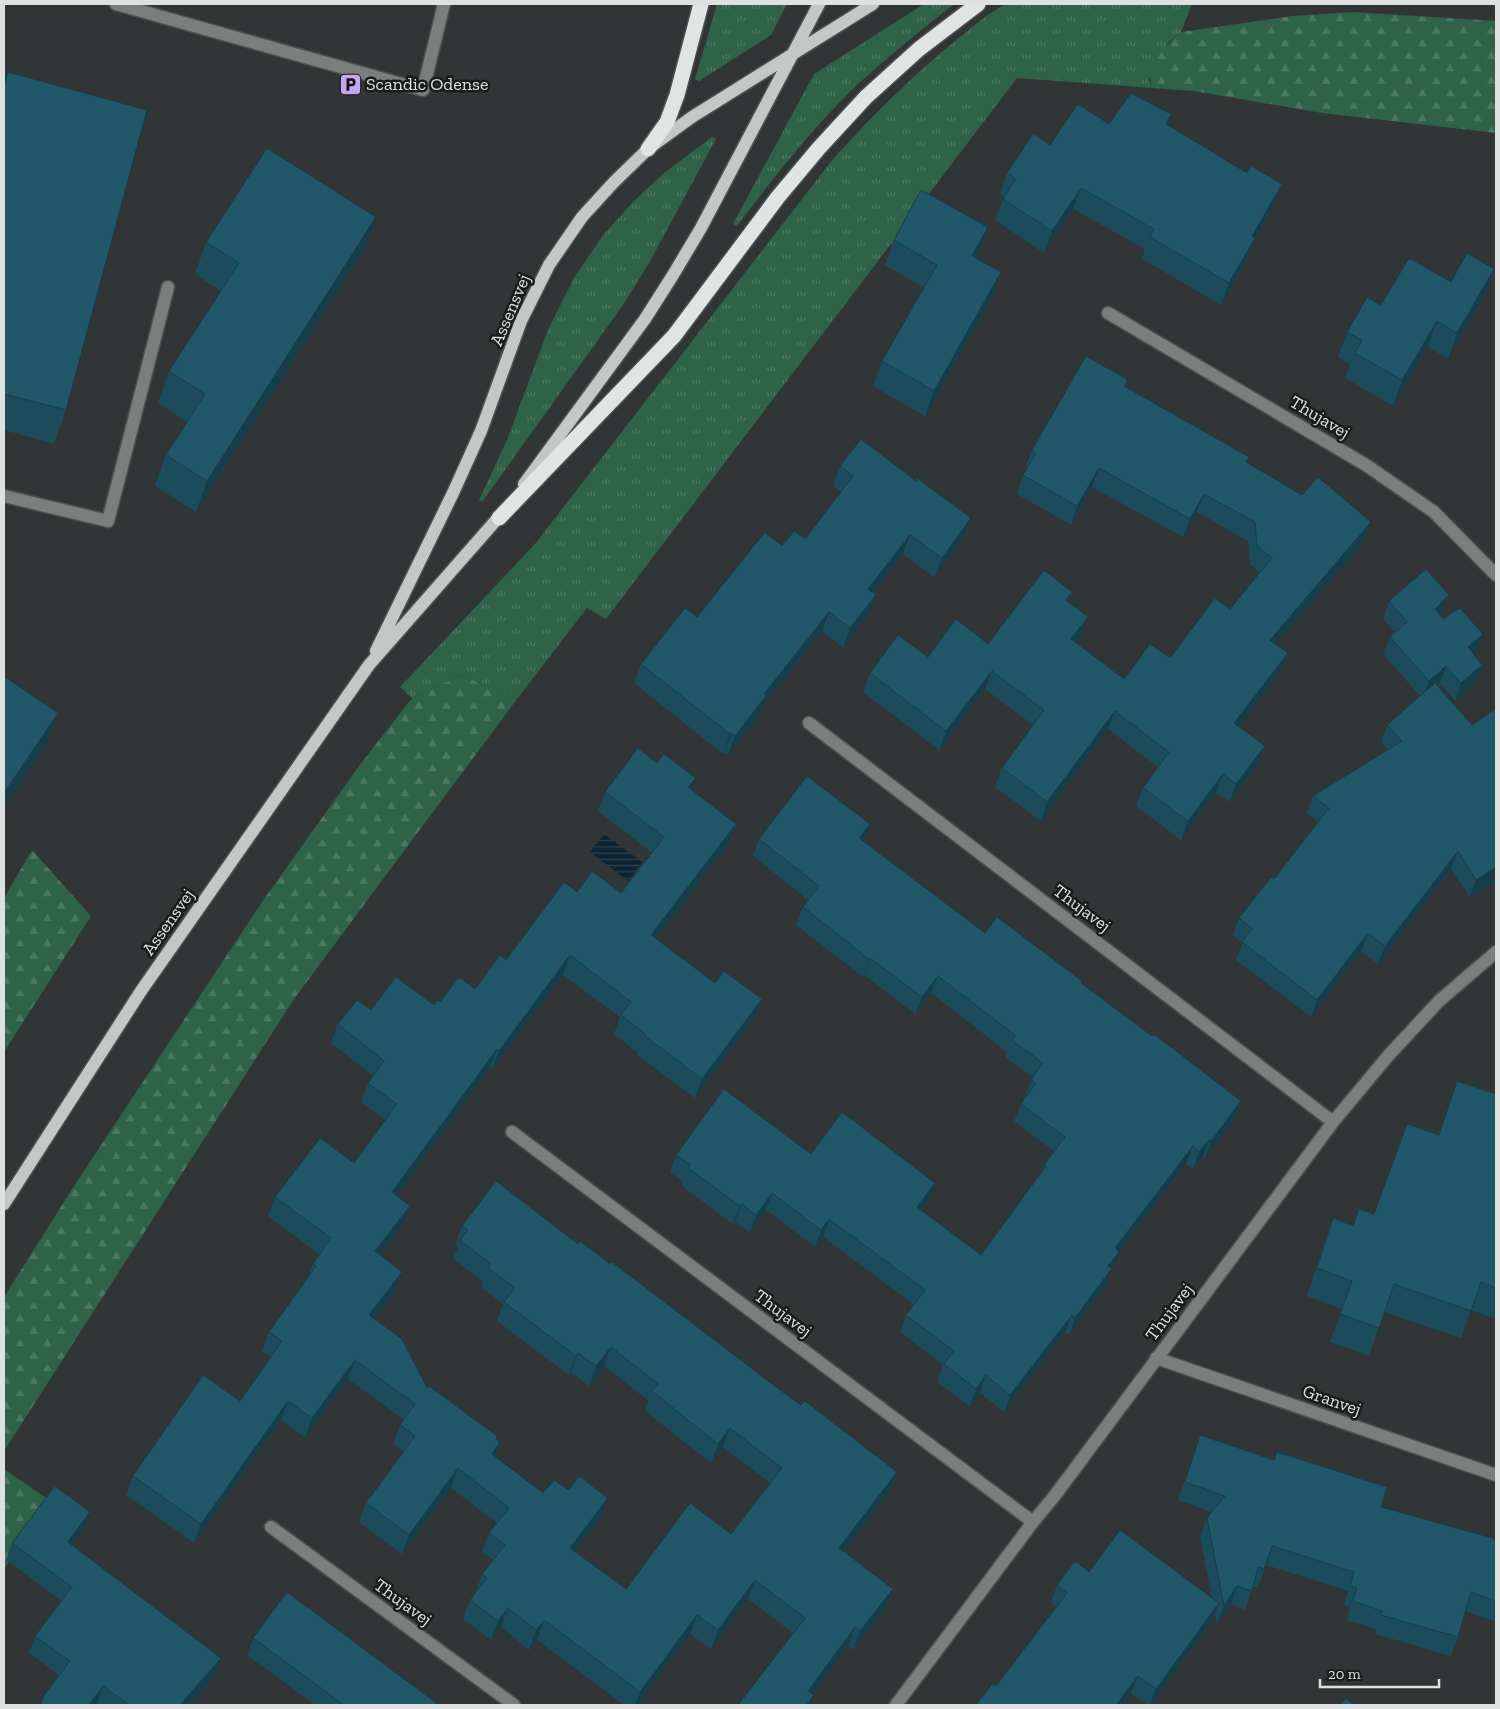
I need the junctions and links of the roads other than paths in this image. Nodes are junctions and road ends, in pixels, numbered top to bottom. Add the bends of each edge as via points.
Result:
1 (116, 4) edge
2 (444, 4) edge
3 (701, 4) edge
4 (819, 4) edge
5 (873, 4) edge
6 (978, 4) edge
7 (793, 54) junction
8 (648, 149) junction
9 (168, 287) dead end
10 (1108, 313) dead end
11 (4, 496) edge
12 (499, 518) junction
13 (1496, 575) edge
14 (369, 666) junction
15 (809, 723) dead end
16 (1496, 952) edge
17 (1333, 1122) junction
18 (512, 1132) dead end
19 (4, 1204) edge
20 (1156, 1358) junction
21 (1496, 1475) edge
22 (1033, 1522) junction
23 (271, 1527) dead end
24 (514, 1705) edge
25 (896, 1705) edge

1 - 2 street via 423,90
3 - 8 highway via 677,95 667,122
4 - 7 main road, Assensvej
5 - 7 main road, Assensvej
6 - 12 highway via 919,49 866,97 818,148 674,336
7 - 8 main road, Assensvej via 692,117
7 - 12 main road, Assensvej via 673,275 645,319
8 - 14 main road, Assensvej via 582,217 549,265 521,321 481,431
9 - 11 street via 108,521
10 - 13 street, Thujavej via 1366,465 1434,512
12 - 14 main road, Assensvej
14 - 19 main road, Assensvej via 141,991
15 - 17 street, Thujavej
16 - 17 street, Thujavej via 1439,1000
17 - 20 street, Thujavej
18 - 22 street, Thujavej
20 - 21 street, Granvej
20 - 22 street, Thujavej
22 - 25 street, Thujavej
23 - 24 street, Thujavej

